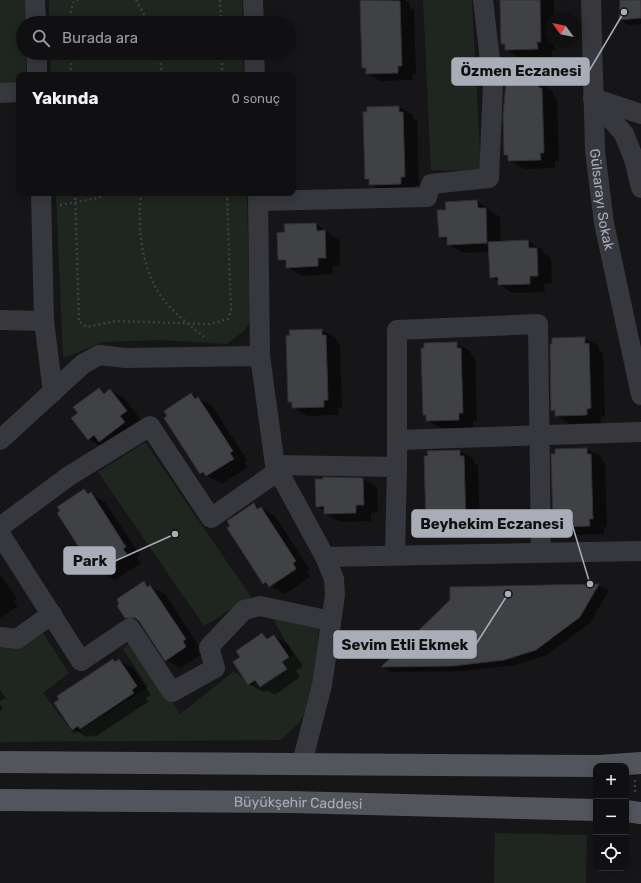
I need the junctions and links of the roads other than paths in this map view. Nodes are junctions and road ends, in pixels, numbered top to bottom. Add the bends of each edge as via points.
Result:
1 (35, 0) edge
2 (253, 0) edge
3 (483, 0) edge
4 (591, 0) edge
5 (36, 16) edge
6 (254, 16) edge
7 (37, 60) edge
8 (254, 60) edge
9 (37, 72) edge
10 (255, 72) edge
11 (16, 92) edge
12 (0, 93) edge
13 (593, 98) junction
14 (641, 114) edge
15 (641, 188) edge
16 (40, 196) edge
17 (258, 197) edge
18 (0, 320) edge
19 (44, 321) junction
20 (636, 343) edge
21 (260, 356) junction
22 (53, 392) junction
23 (641, 395) edge
24 (641, 432) edge
25 (539, 435) junction
26 (0, 440) edge
27 (397, 440) junction
28 (397, 467) junction
29 (276, 468) junction
30 (0, 527) edge
31 (0, 534) edge
32 (641, 551) edge
33 (541, 553) junction
34 (395, 556) junction
35 (325, 557) junction
36 (52, 614) junction
37 (331, 621) junction
38 (0, 637) edge
39 (0, 762) edge
40 (302, 763) junction
41 (641, 763) edge
42 (629, 764) edge
43 (593, 766) edge
44 (0, 800) edge
45 (593, 810) edge
46 (629, 811) edge
47 (641, 813) edge

1 - 5 street
2 - 6 street
3 - 17 street via 493,86 489,178 431,184 427,197
4 - 13 street, Gülsarayı Sokak
7 - 9 street
8 - 10 street
11 - 12 street
13 - 14 street
13 - 15 street via 624,134 634,159
13 - 20 street, Gülsarayı Sokak via 595,151 604,223
16 - 19 street
17 - 21 street
18 - 19 street
19 - 22 street
20 - 23 street, Gülsarayı Sokak
21 - 22 street via 126,358 99,355 83,364
21 - 29 street
22 - 26 street
24 - 25 street
25 - 27 street
25 - 27 street via 538,324 397,330
25 - 33 street
27 - 28 street
28 - 29 street
28 - 34 street
29 - 30 street via 211,518 150,426 69,476
29 - 35 street
31 - 36 street
32 - 33 street
33 - 34 street
34 - 35 street
35 - 37 street via 334,579 335,595
36 - 37 street via 81,661 130,628 172,692 215,668 209,648 244,610 260,606
36 - 38 street via 17,639
37 - 40 street via 322,685
39 - 40 main road
40 - 43 main road
41 - 42 main road
44 - 45 main road, Büyükşehir Caddesi via 291,802
46 - 47 main road

